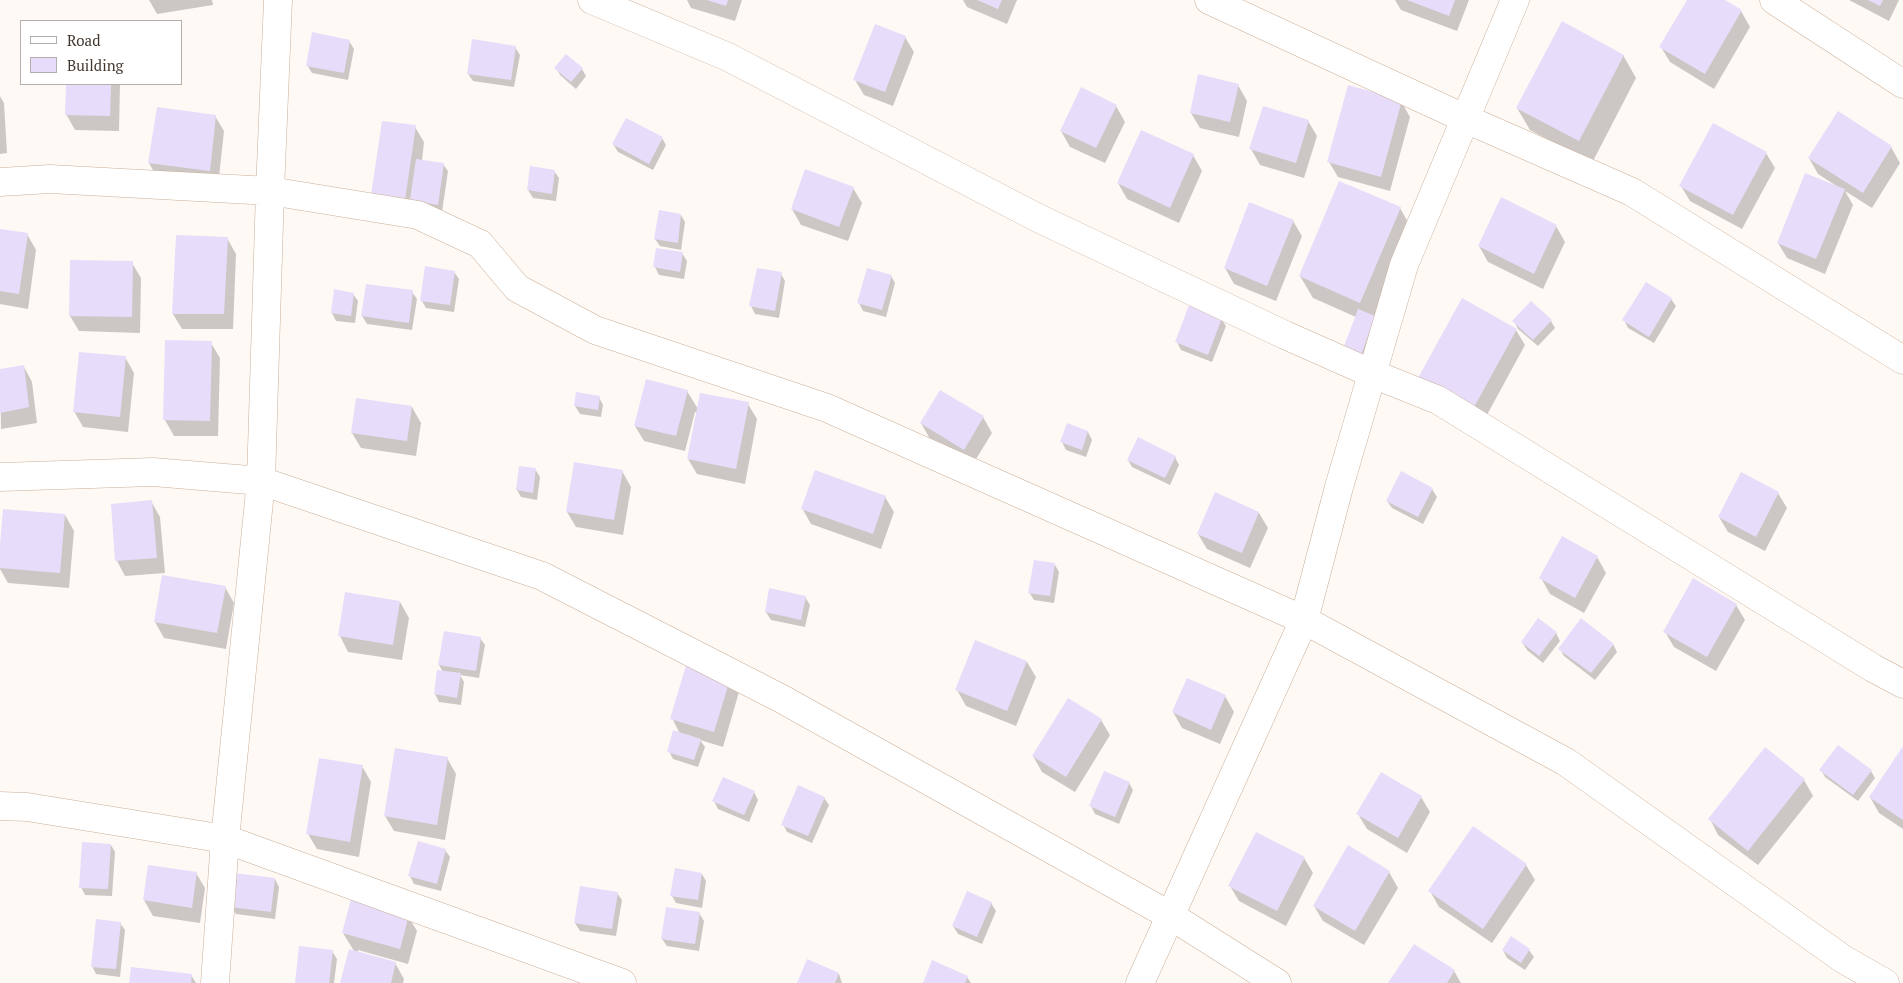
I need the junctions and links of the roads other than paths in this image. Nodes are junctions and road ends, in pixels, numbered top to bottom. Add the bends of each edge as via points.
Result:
1 (278, 0) edge
2 (592, 0) edge
3 (1209, 0) edge
4 (1515, 0) edge
5 (1774, 0) edge
6 (1903, 84) edge
7 (1466, 119) junction
8 (0, 182) edge
9 (270, 191) junction
10 (1903, 360) edge
11 (1373, 374) junction
12 (0, 477) edge
13 (262, 481) junction
14 (1304, 620) junction
15 (1903, 684) edge
16 (0, 806) edge
17 (225, 839) junction
18 (1171, 916) junction
19 (214, 983) edge
20 (622, 983) edge
21 (1140, 983) edge
22 (1277, 983) edge
23 (1885, 983) edge

1 - 9 street
2 - 11 street via 728,57 1038,218
3 - 7 street
4 - 7 street
5 - 6 street
7 - 10 street via 1632,192
7 - 11 street via 1404,266
8 - 9 street via 50,179
9 - 13 street
9 - 14 street via 418,215 480,244 517,288 595,330 827,408
11 - 14 street
11 - 15 street via 1438,400
12 - 13 street via 153,472
13 - 17 street
13 - 18 street via 542,576 782,699
14 - 18 street
14 - 23 street via 1566,762 1843,959
16 - 17 street via 27,807
17 - 19 street
17 - 20 street
18 - 21 street
18 - 22 street

